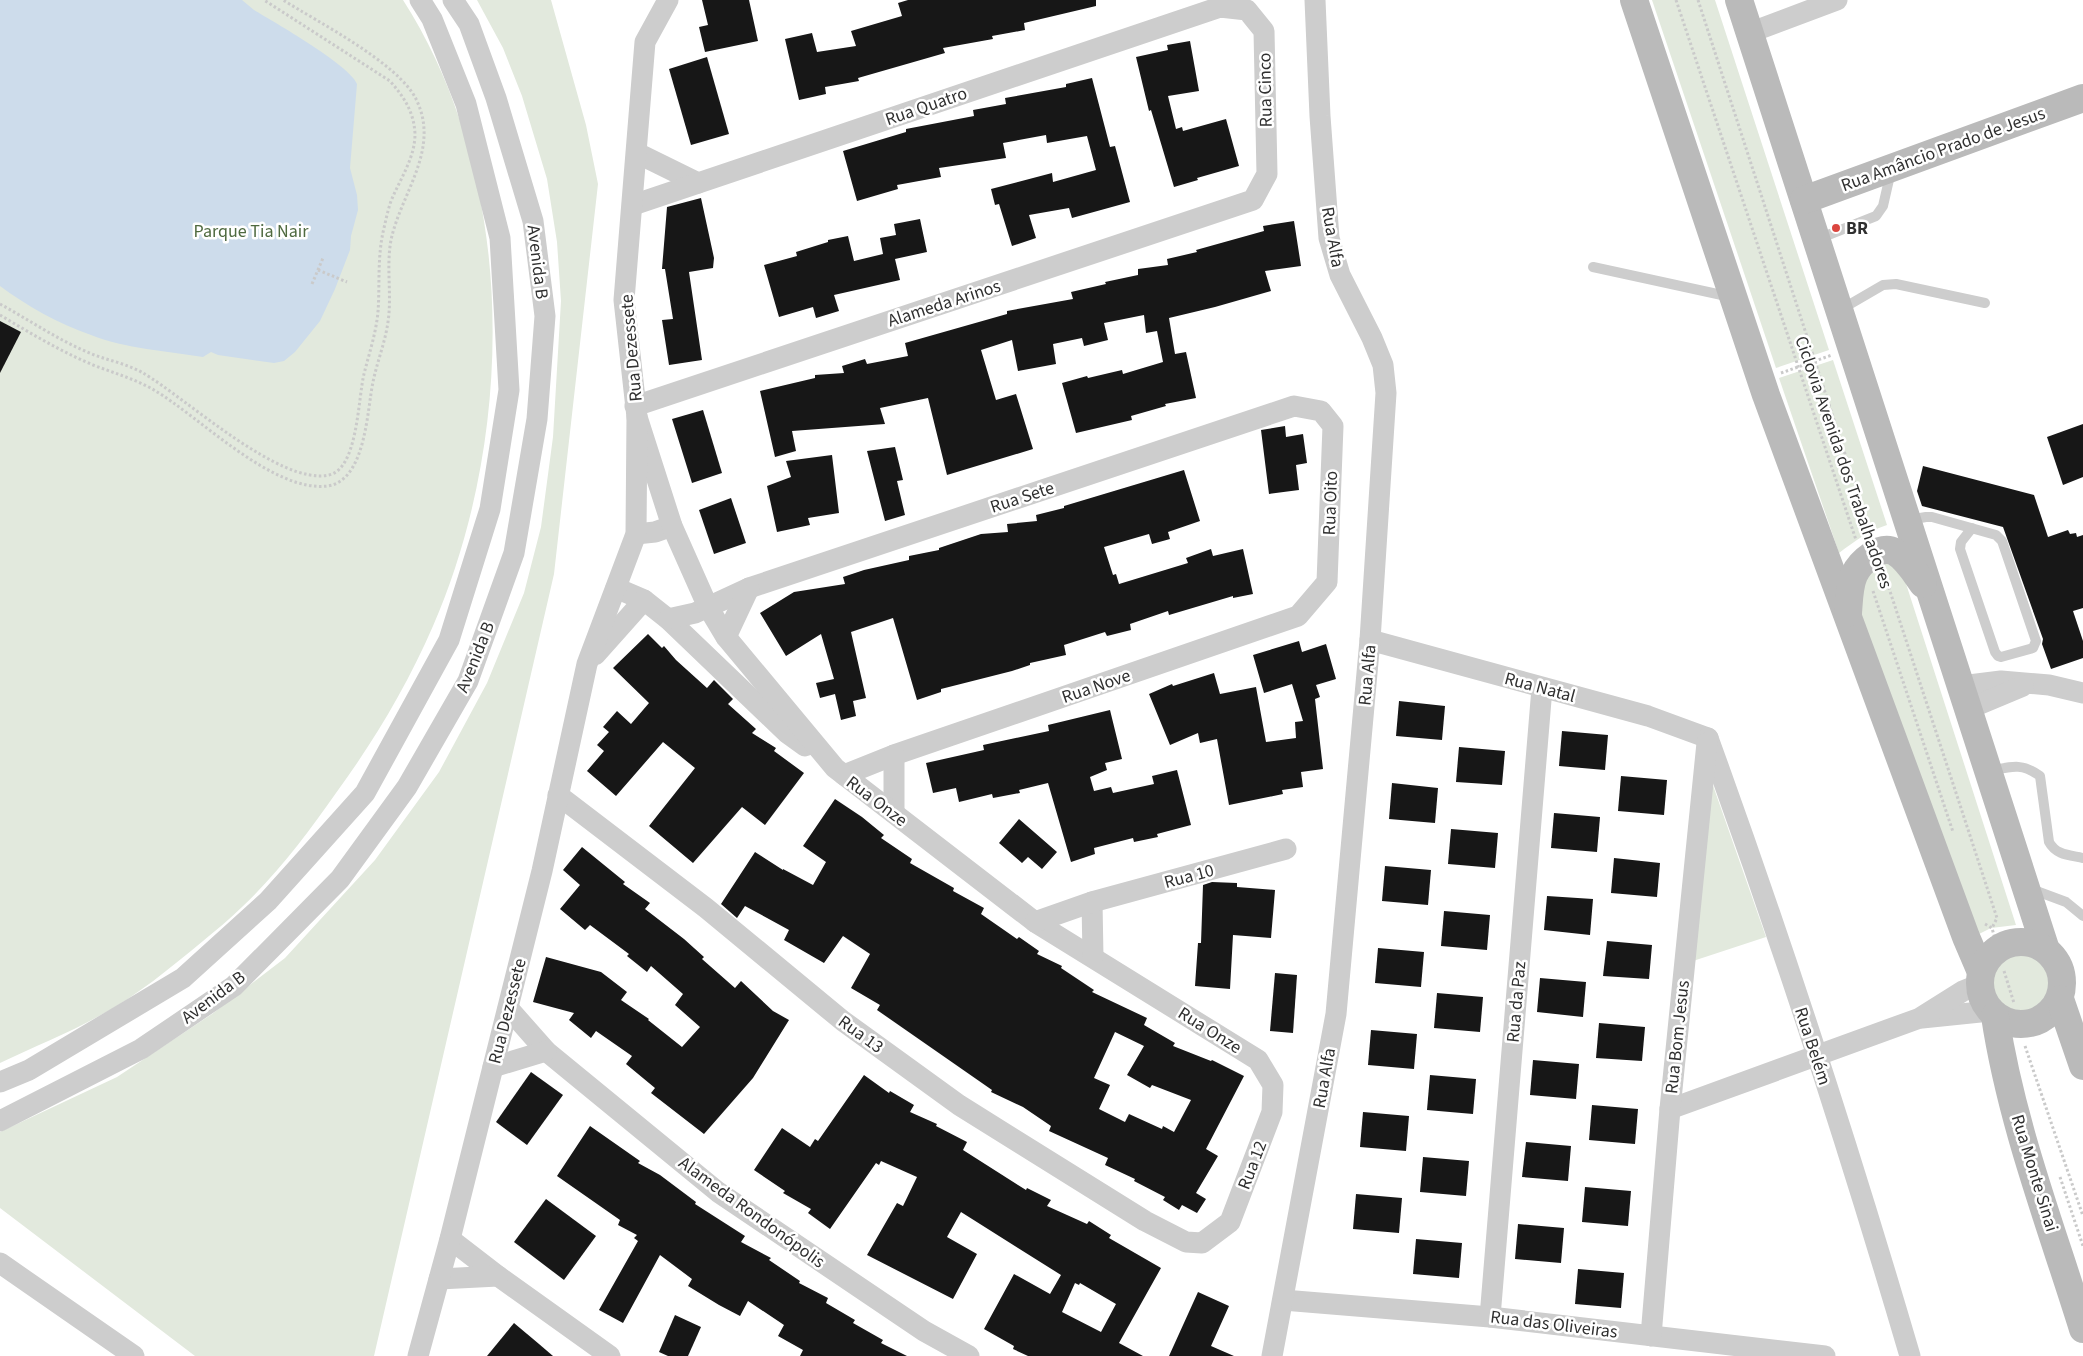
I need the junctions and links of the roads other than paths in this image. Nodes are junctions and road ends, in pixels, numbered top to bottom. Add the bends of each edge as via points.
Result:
1 (420, 0) edge
2 (453, 0) edge
3 (668, 0) edge
4 (1315, 0) edge
5 (1634, 0) edge
6 (1739, 0) edge
7 (1837, 0) edge
8 (1220, 6) joint
9 (1750, 32) junction
10 (2083, 98) edge
11 (637, 153) junction
12 (1892, 168) junction
13 (698, 183) junction
14 (1253, 200) joint
15 (1804, 200) junction
16 (633, 205) junction
17 (1817, 240) junction
18 (1593, 267) dead end
19 (1733, 297) junction
20 (1985, 303) dead end
21 (1839, 310) junction
22 (1294, 406) joint
23 (636, 412) junction
24 (1907, 520) junction
25 (672, 526) junction
26 (1972, 528) junction
27 (636, 534) junction
28 (616, 588) junction
29 (749, 588) junction
30 (1931, 595) junction
31 (644, 600) junction
32 (708, 608) junction
33 (1298, 616) joint
34 (1848, 616) junction
35 (668, 619) junction
36 (726, 637) junction
37 (1370, 640) junction
38 (587, 664) junction
39 (1542, 688) junction
40 (2083, 693) edge
41 (1965, 698) junction
42 (1708, 738) junction
43 (894, 755) junction
44 (1988, 771) junction
45 (839, 772) junction
46 (558, 795) junction
47 (894, 813) junction
48 (1286, 849) dead end
49 (2083, 858) edge
50 (2026, 887) junction
51 (1092, 902) junction
52 (2083, 916) edge
53 (1035, 922) junction
54 (2046, 950) junction
55 (1093, 957) junction
56 (1993, 960) junction
57 (2060, 1000) junction
58 (508, 1008) junction
59 (1992, 1013) junction
60 (1920, 1018) junction
61 (546, 1050) junction
62 (1816, 1056) junction
63 (1258, 1060) joint
64 (2083, 1066) edge
65 (493, 1067) junction
66 (0, 1082) edge
67 (1670, 1109) junction
68 (0, 1121) edge
69 (450, 1239) junction
70 (1186, 1242) joint
71 (0, 1263) edge
72 (498, 1276) junction
73 (439, 1280) junction
74 (1283, 1300) junction
75 (1490, 1317) junction
76 (2083, 1329) edge
77 (1651, 1336) junction
78 (134, 1356) edge
79 (418, 1356) edge
80 (610, 1356) edge
81 (969, 1356) edge
82 (1272, 1356) edge
83 (1824, 1356) edge
84 (1910, 1356) edge

1 - 66 street, Avenida B via 432,19 466,104 500,238 509,390 490,509 450,640 365,793 268,901 183,978 29,1070
2 - 68 street, Avenida B via 469,24 496,98 533,221 545,316 537,419 514,553 468,681 408,788 340,879 234,986 141,1049
3 - 11 street, Rua Dezessete via 645,42
4 - 37 street, Rua Alfa via 1329,238 1340,275 1382,365 1386,393
5 - 19 main road, Rua Monte Sinai
6 - 9 main road
7 - 9 street
8 - 13 street, Rua Quatro
8 - 14 street, Rua Cinco via 1247,10 1264,31 1267,174
9 - 15 main road
10 - 12 main road, Rua Amâncio Prado de Jesus
11 - 13 street
11 - 16 street, Rua Dezessete
12 - 15 main road, Rua Amâncio Prado de Jesus
12 - 17 lane via 1883,206 1876,216
13 - 16 street, Rua Quatro
14 - 23 street, Alameda Arinos
15 - 17 main road
16 - 23 street, Rua Dezessete via 624,300
17 - 21 main road
18 - 19 lane
19 - 34 main road, Rua Monte Sinai
20 - 21 lane via 1896,284 1883,285
21 - 24 main road
22 - 29 street, Rua Sete
22 - 33 street, Rua Oito via 1321,411 1333,426 1327,582
23 - 25 street, Rua Onze
23 - 27 street, Rua Dezessete
24 - 26 lane via 1926,516
24 - 30 main road
25 - 27 street
25 - 32 street, Rua Onze
26 - 26 lane via 1996,535 2002,541 2036,641 2033,648 2001,657 1995,652 1960,549 1961,542
27 - 28 street, Rua Dezessete
28 - 31 street
28 - 38 street, Rua Dezessete
29 - 32 street, Rua Sete
29 - 36 street
30 - 34 main road via 1903,559 1887,550 1871,558 1855,573
30 - 41 main road
31 - 35 street
31 - 38 street, Rua Dezessete
32 - 35 street, Rua Sete
32 - 36 street, Rua Onze
33 - 43 street, Rua Nove
34 - 56 main road, Rua Monte Sinai via 1966,937
35 - 45 street via 787,733
36 - 45 street, Rua Onze
37 - 39 street, Rua Natal
37 - 74 street, Rua Alfa via 1336,1014
38 - 46 street, Rua Dezessete
39 - 42 street, Rua Natal via 1648,716
39 - 75 street, Rua da Paz
40 - 41 street via 2030,683
41 - 44 main road
42 - 62 street, Rua Belém via 1755,868
42 - 67 street, Rua Bom Jesus
43 - 45 street, Rua Nove
43 - 47 street
44 - 49 lane via 2016,766 2030,769 2040,776 2049,842 2058,853
44 - 50 main road
45 - 47 street, Rua Onze
46 - 58 street, Rua Dezessete
46 - 70 street, Rua 13 via 706,908 842,1021 959,1105 1145,1222
47 - 53 street, Rua Onze
48 - 51 street, Rua 10
50 - 52 lane via 2066,902
50 - 54 main road
51 - 53 street, Rua 10
51 - 55 street
53 - 55 street, Rua Onze
54 - 56 main road via 2037,944 2017,942
54 - 57 main road via 2060,967
55 - 63 street, Rua Onze
56 - 59 main road, Rua Monte Sinai via 1982,998
56 - 60 street via 1963,991
57 - 59 main road via 2054,1010 2033,1024 2007,1023
57 - 64 main road
58 - 61 street, Alameda Rondonópolis
58 - 65 street, Rua Dezessete
59 - 60 street
59 - 76 main road, Rua Monte Sinai via 2019,1125
60 - 62 street
61 - 65 street
61 - 81 street, Alameda Rondonópolis via 718,1192 924,1331
62 - 67 street
62 - 84 street, Rua Belém via 1866,1207
63 - 70 street, Rua 12 via 1273,1085 1272,1112 1230,1222 1202,1243
65 - 69 street, Rua Dezessete
67 - 77 street, Rua Bom Jesus
69 - 72 street
69 - 73 street, Rua Dezessete
71 - 78 street
72 - 73 street
72 - 80 street
73 - 79 street, Rua Dezessete
74 - 75 street, Rua das Oliveiras
74 - 82 street, Rua Alfa
75 - 77 street, Rua das Oliveiras
77 - 83 street, Rua das Oliveiras

